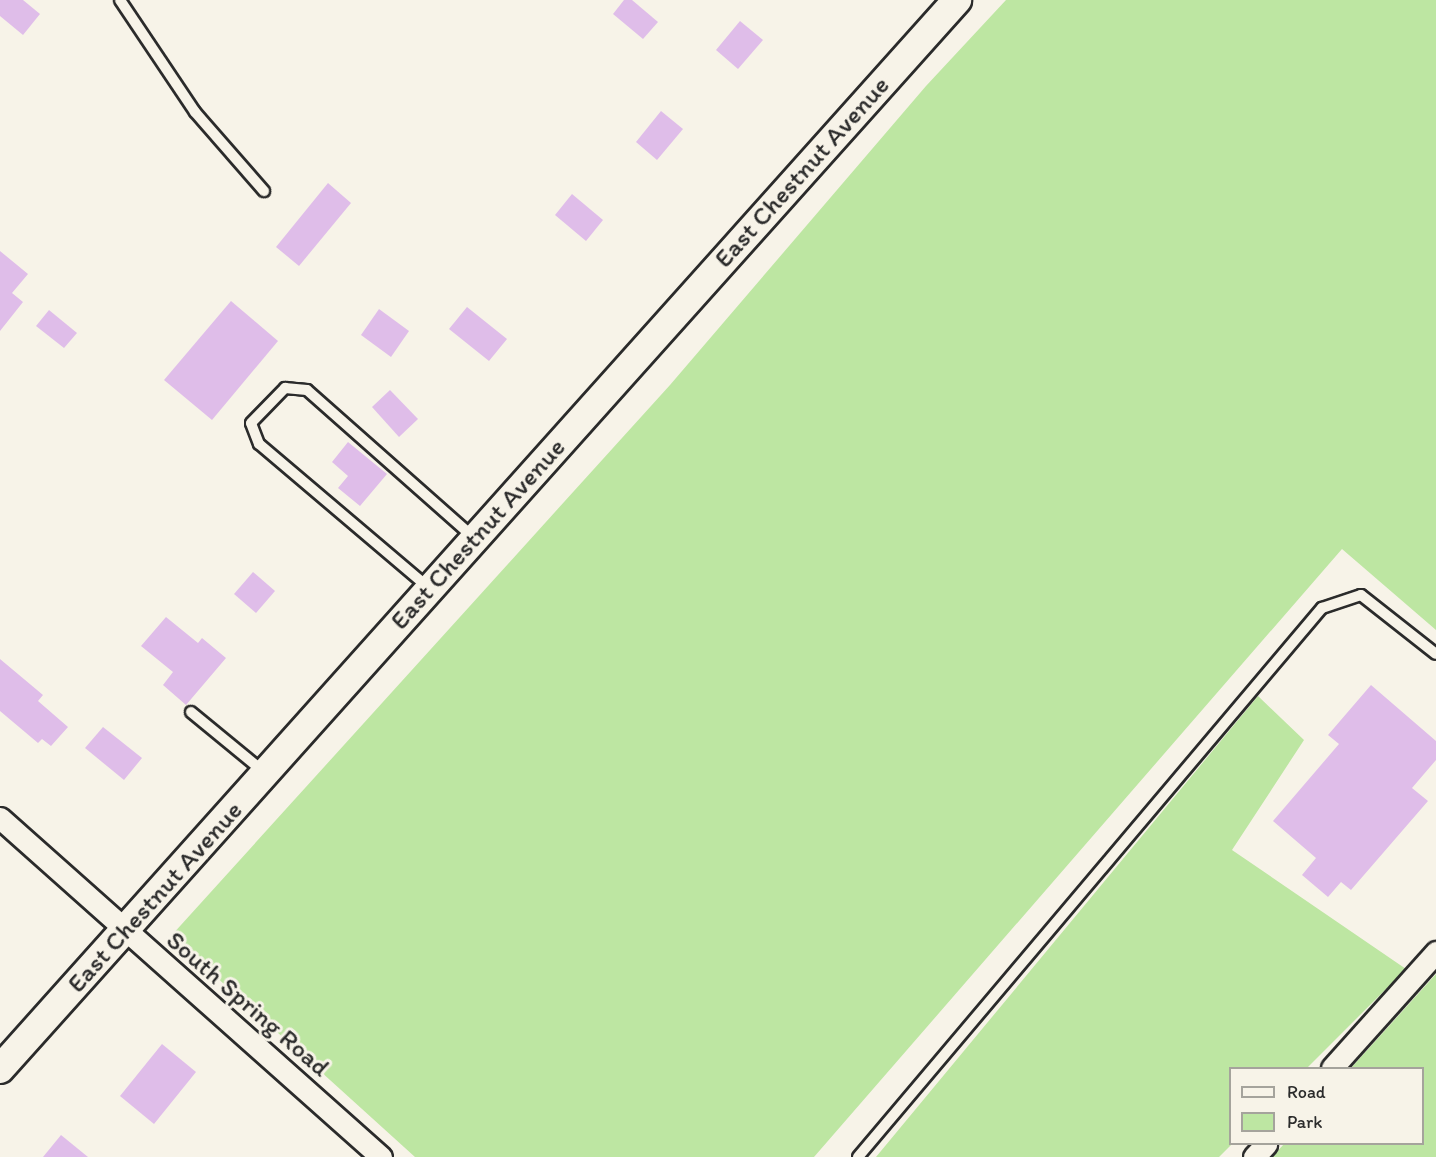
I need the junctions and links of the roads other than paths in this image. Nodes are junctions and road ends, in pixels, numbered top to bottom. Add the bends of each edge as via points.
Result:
1 (120, 0) edge
2 (957, 0) edge
3 (264, 191) dead end
4 (475, 538) junction
5 (430, 588) junction
6 (1436, 654) edge
7 (191, 712) dead end
8 (266, 774) junction
9 (0, 818) edge
10 (124, 930) junction
11 (1436, 952) edge
12 (1333, 1067) edge
13 (0, 1069) edge
14 (1264, 1145) edge
15 (379, 1156) edge
16 (858, 1157) edge
17 (1254, 1157) edge

1 - 3 lane via 195,112
2 - 4 street, East Chestnut Avenue
4 - 5 street, East Chestnut Avenue
4 - 5 lane via 308,390 285,388 251,423 258,444
5 - 8 street, East Chestnut Avenue
6 - 16 lane via 1361,595 1322,609
7 - 8 lane
8 - 10 street, East Chestnut Avenue
9 - 10 street, South Spring Road
10 - 13 street, East Chestnut Avenue
10 - 15 street, South Spring Road
11 - 12 street
14 - 17 street

